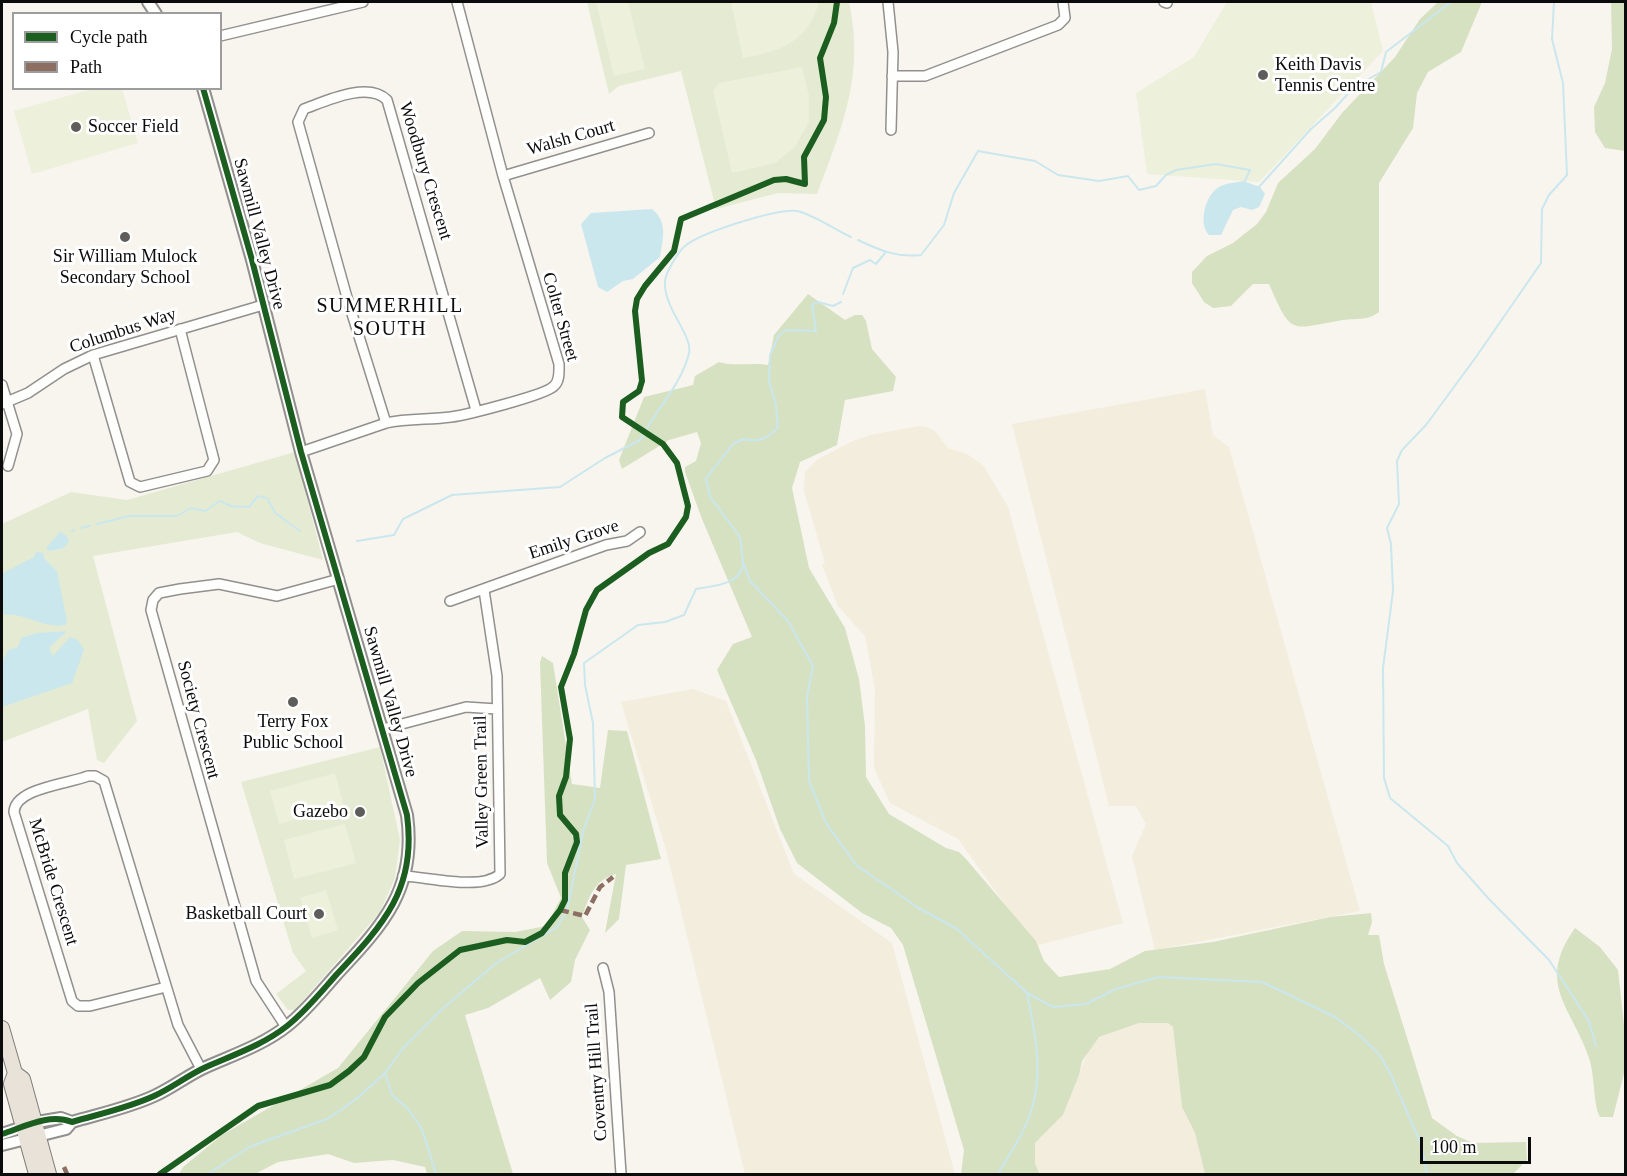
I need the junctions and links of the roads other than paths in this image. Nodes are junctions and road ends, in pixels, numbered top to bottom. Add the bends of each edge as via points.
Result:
1 (363, 2) edge
2 (457, 2) edge
3 (888, 2) edge
4 (1063, 2) edge
5 (222, 36) edge
6 (892, 76) junction
7 (204, 90) edge
8 (891, 130) dead end
9 (649, 133) dead end
10 (503, 176) junction
11 (263, 305) junction
12 (180, 329) junction
13 (93, 355) junction
14 (2, 385) edge
15 (5, 403) edge
16 (476, 410) junction
17 (386, 423) junction
18 (301, 452) junction
19 (8, 466) dead end
20 (640, 532) dead end
21 (339, 579) junction
22 (484, 590) junction
23 (450, 601) dead end
24 (497, 709) junction
25 (383, 729) junction
26 (404, 876) junction
27 (603, 968) dead end
28 (166, 987) junction
29 (286, 1027) junction
30 (2, 1028) edge
31 (201, 1069) junction
32 (15, 1073) junction
33 (38, 1129) junction
34 (24, 1133) junction
35 (2, 1134) edge
36 (2, 1145) edge
37 (36, 1174) edge
38 (49, 1174) edge
39 (621, 1174) edge

1 - 5 street
2 - 10 street, Colter Street
3 - 6 street
4 - 6 street via 1065,18 1058,25 925,76
6 - 8 street
7 - 11 street, Sawmill Valley Drive
9 - 10 street, Walsh Court
10 - 16 street, Colter Street via 559,364 558,379 556,385 542,393
11 - 12 street, Columbus Way
11 - 18 street, Sawmill Valley Drive
12 - 13 street, Columbus Way
12 - 13 street via 214,460 207,471 141,487 130,482
13 - 15 street, Columbus Way
14 - 15 street
15 - 19 street via 17,434
16 - 17 street, Colter Street via 454,417
16 - 17 street, Woodbury Crescent via 387,100 380,93 361,93 304,109 298,122
17 - 18 street, Colter Street
18 - 21 street, Sawmill Valley Drive
20 - 22 street, Emily Grove via 627,541
21 - 25 street, Sawmill Valley Drive
21 - 29 street, Society Crescent via 277,596 219,584 180,589 159,594 151,610 256,981
22 - 23 street
22 - 24 street, Valley Green Trail via 497,676
24 - 25 street via 466,707
24 - 26 street, Valley Green Trail via 500,874 493,881 480,883
25 - 26 street, Sawmill Valley Drive via 410,838
26 - 29 street, Sawmill Valley Drive via 390,912 369,940
27 - 39 street, Coventry Hill Trail via 609,992
28 - 28 street, McBride Crescent via 104,781 88,776 23,795 15,805 15,813 72,1001 78,1006 90,1006
28 - 31 street, McBride Crescent via 186,1042
29 - 31 street, Sawmill Valley Drive via 261,1043
30 - 32 main road
31 - 33 street, Sawmill Valley Drive via 151,1098 72,1122 62,1118
32 - 33 main road via 23,1079
32 - 34 main road via 11,1084
33 - 34 street, Sawmill Valley Drive
33 - 38 main road
34 - 35 street
34 - 36 street
34 - 37 main road

